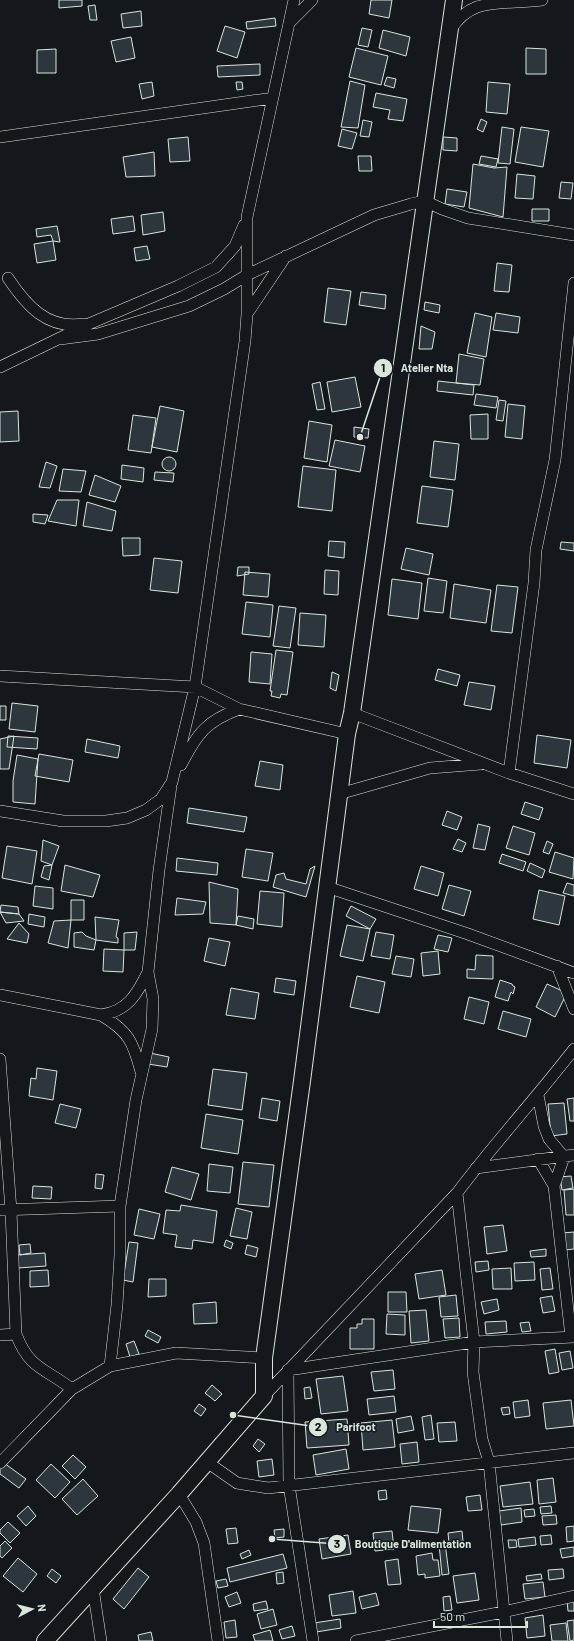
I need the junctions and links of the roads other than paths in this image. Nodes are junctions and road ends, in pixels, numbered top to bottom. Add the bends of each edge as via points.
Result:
1 (294, 0) edge
2 (312, 0) edge
3 (454, 0) edge
4 (542, 0) edge
5 (290, 22) junction
6 (449, 32) junction
7 (273, 98) junction
8 (0, 137) edge
9 (425, 201) junction
10 (247, 218) junction
11 (574, 235) edge
12 (286, 256) junction
13 (247, 275) junction
14 (8, 278) dead end
15 (574, 283) edge
16 (247, 314) junction
17 (91, 323) junction
18 (60, 339) junction
19 (0, 367) edge
20 (0, 676) edge
21 (195, 687) junction
22 (239, 709) junction
23 (352, 712) junction
24 (346, 734) junction
25 (484, 763) junction
26 (509, 773) junction
27 (172, 782) junction
28 (339, 794) junction
29 (574, 794) edge
30 (0, 811) edge
31 (327, 887) junction
32 (557, 966) junction
33 (148, 972) junction
34 (574, 973) edge
35 (0, 995) edge
36 (574, 1009) edge
37 (101, 1015) junction
38 (574, 1049) edge
39 (0, 1059) edge
40 (142, 1075) junction
41 (538, 1095) junction
42 (569, 1156) edge
43 (538, 1159) junction
44 (476, 1168) junction
45 (554, 1186) junction
46 (457, 1194) junction
47 (120, 1206) junction
48 (5, 1210) edge
49 (16, 1334) junction
50 (0, 1335) edge
51 (572, 1337) edge
52 (474, 1342) junction
53 (264, 1358) junction
54 (110, 1366) junction
55 (288, 1370) junction
56 (72, 1389) junction
57 (264, 1396) junction
58 (574, 1453) edge
59 (0, 1462) edge
60 (207, 1462) junction
61 (489, 1462) junction
62 (289, 1485) junction
63 (179, 1494) junction
64 (93, 1588) junction
65 (573, 1595) edge
66 (503, 1612) junction
67 (45, 1641) edge
68 (101, 1641) edge
69 (218, 1641) edge
70 (312, 1641) edge
71 (356, 1641) edge
72 (507, 1641) edge

1 - 5 street
2 - 5 street
3 - 6 main road
4 - 6 street via 477,8 458,20
5 - 7 street
6 - 9 main road
7 - 8 street
7 - 10 street
9 - 11 street via 468,218
9 - 12 street via 374,215
9 - 23 main road
10 - 13 street
10 - 17 street via 235,246 216,267
12 - 13 street
12 - 16 street
13 - 16 street
13 - 18 street via 189,306 98,334
14 - 17 street via 29,306 43,317 63,325
15 - 26 street via 555,460 536,550 534,584
16 - 21 street
17 - 18 street
18 - 19 street
20 - 21 street
21 - 22 street
21 - 27 street
22 - 24 street
22 - 27 street via 220,716 204,729 190,747
23 - 24 main road
23 - 25 street
24 - 28 main road
25 - 26 street
25 - 28 street via 430,768
26 - 29 street
27 - 30 street via 161,799 146,810 127,818 106,821 63,821
27 - 33 street
28 - 31 main road
31 - 32 street
31 - 53 main road
32 - 34 street
32 - 36 street
33 - 37 street via 131,1001 120,1010
33 - 40 street via 152,999 152,1028
35 - 37 street
37 - 40 street via 116,1024 129,1038
38 - 41 street
39 - 48 street
40 - 47 street
41 - 42 street via 549,1139
41 - 44 street
42 - 43 street
42 - 45 street
43 - 44 street
43 - 45 street
44 - 46 street
45 - 51 street
46 - 52 street
46 - 55 street
47 - 48 street
47 - 54 street via 117,1305
48 - 49 street
49 - 50 street
49 - 56 street via 21,1349 32,1362
51 - 52 street
52 - 55 street
52 - 61 street via 473,1372 482,1439
53 - 54 street via 176,1353
53 - 57 main road
54 - 56 street
55 - 57 street
55 - 62 street
56 - 59 street
57 - 60 main road
58 - 61 street
60 - 62 street via 237,1483 268,1488
60 - 63 main road
61 - 62 street
61 - 66 street
62 - 70 street
63 - 64 main road
63 - 69 street via 196,1522 204,1543
64 - 67 main road
64 - 68 street
65 - 66 street
66 - 71 street
66 - 72 street

